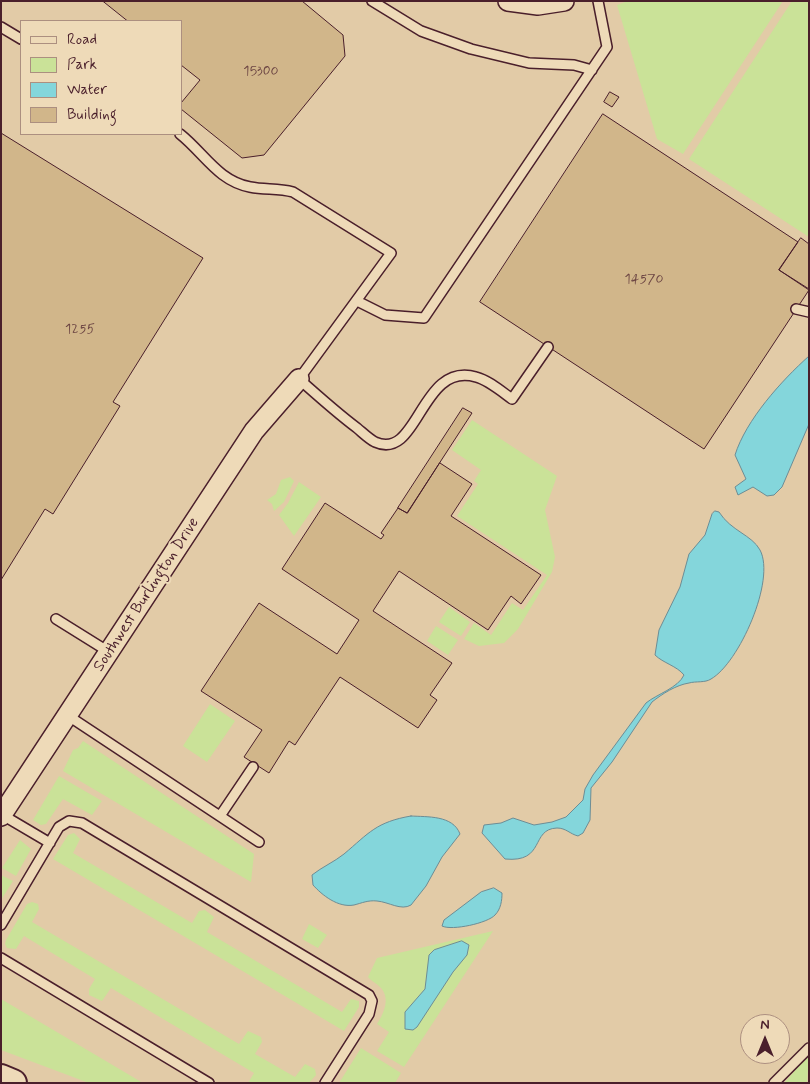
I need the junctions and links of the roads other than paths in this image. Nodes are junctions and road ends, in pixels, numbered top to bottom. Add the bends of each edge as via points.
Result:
1 (372, 1) edge
2 (508, 1) edge
3 (564, 1) edge
4 (598, 1) edge
5 (1, 27) edge
6 (20, 38) edge
7 (592, 70) junction
8 (181, 135) edge
9 (357, 302) junction
10 (796, 309) dead end
11 (809, 312) edge
12 (548, 347) dead end
13 (299, 379) junction
14 (56, 619) dead end
15 (109, 652) junction
16 (67, 715) junction
17 (253, 767) dead end
18 (2, 815) edge
19 (220, 816) junction
20 (258, 842) dead end
21 (50, 843) junction
22 (1, 925) edge
23 (1, 958) edge
24 (809, 1048) edge
25 (1, 1078) edge
26 (13, 1083) edge
27 (209, 1083) edge
28 (325, 1083) edge
29 (774, 1083) edge

1 - 7 lane via 420,31 471,49 529,63 574,65
2 - 3 street via 538,5
4 - 7 lane via 607,47
5 - 6 lane
7 - 9 lane via 424,318 385,314
8 - 9 lane via 229,181 293,192 391,253
9 - 13 lane
10 - 11 lane
12 - 13 lane via 512,399 477,377 463,375 447,380 433,392 404,438 394,444 375,442
13 - 15 street, Southwest Burlington Drive via 254,431
14 - 15 lane
15 - 16 street, Southwest Burlington Drive
16 - 18 street, Southwest Burlington Drive
16 - 19 lane
17 - 19 lane
18 - 21 lane
19 - 20 lane
21 - 22 lane
21 - 28 lane via 63,824 69,821 82,823 369,995 372,1001 369,1014
23 - 27 lane
24 - 29 lane
25 - 26 street

